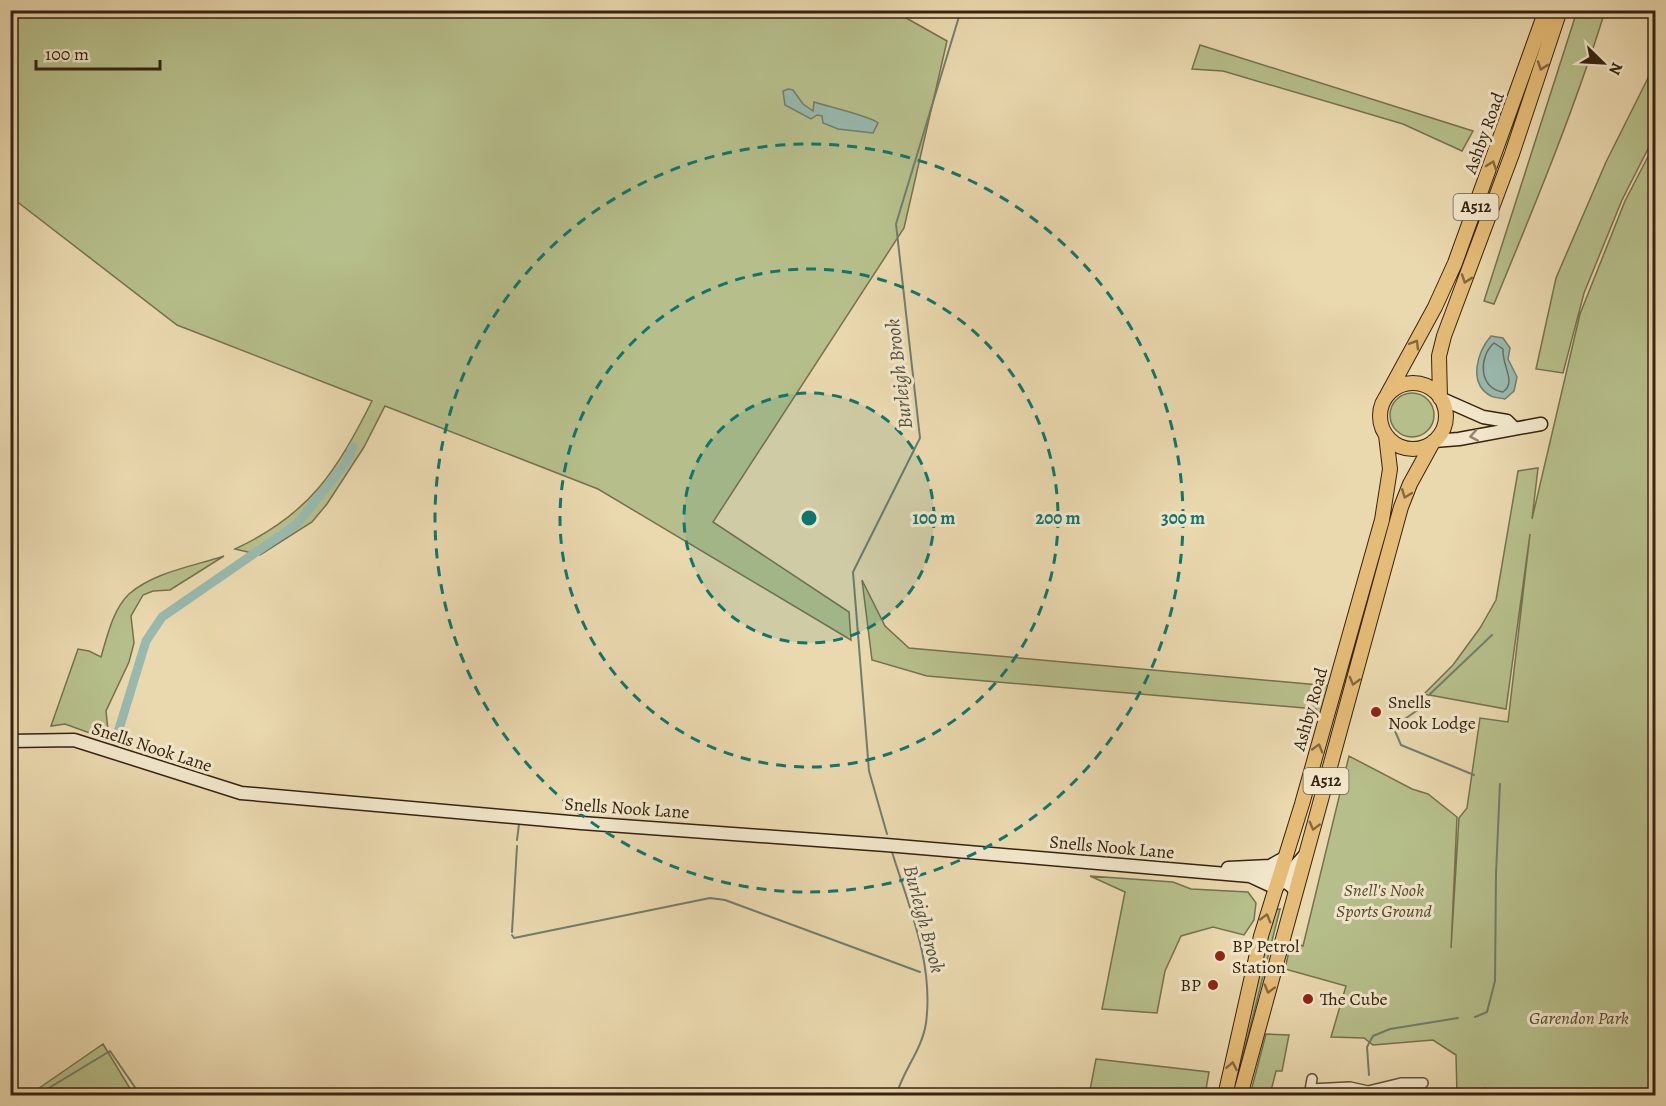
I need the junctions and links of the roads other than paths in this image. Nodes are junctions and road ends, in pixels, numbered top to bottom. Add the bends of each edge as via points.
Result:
1 (1546, 10) edge
2 (1560, 10) edge
3 (1387, 395) junction
4 (1440, 398) junction
5 (1541, 424) dead end
6 (1514, 428) junction
7 (1386, 435) junction
8 (1433, 441) junction
9 (10, 741) edge
10 (1306, 853) junction
11 (1286, 857) junction
12 (1213, 872) junction
13 (1280, 882) junction
14 (1296, 891) junction
15 (1312, 1079) dead end
16 (1417, 1085) dead end
17 (1310, 1092) edge
18 (1368, 1093) edge
19 (1225, 1095) edge
20 (1240, 1095) edge

3 -> 1 main road, Ashby Road / A512 via 1455,263
2 -> 4 main road, Ashby Road / A512 via 1512,154 1444,336 1439,356
3 - 4 main road via 1410,383 1427,386
3 - 7 main road via 1380,413
4 - 6 street via 1483,417 1507,421
4 - 8 main road via 1445,410 1444,423
5 - 6 street
6 -> 8 street
7 - 8 main road via 1395,444 1408,448
11 -> 7 main road, Ashby Road / A512 via 1385,506 1390,469
8 -> 10 main road, Ashby Road / A512 via 1401,507
9 - 12 street, Snells Nook Lane via 74,740 241,794
10 - 13 street
10 - 14 main road, Ashby Road / A512
11 - 12 street via 1270,866 1228,867
11 - 13 main road, Ashby Road / A512
12 - 13 street, Snells Nook Lane
13 - 14 street, Snells Nook Lane
19 -> 13 main road, Ashby Road / A512 via 1248,986
14 -> 20 main road, Ashby Road / A512
15 - 17 street
16 - 18 street via 1401,1083
17 - 18 street via 1341,1087

